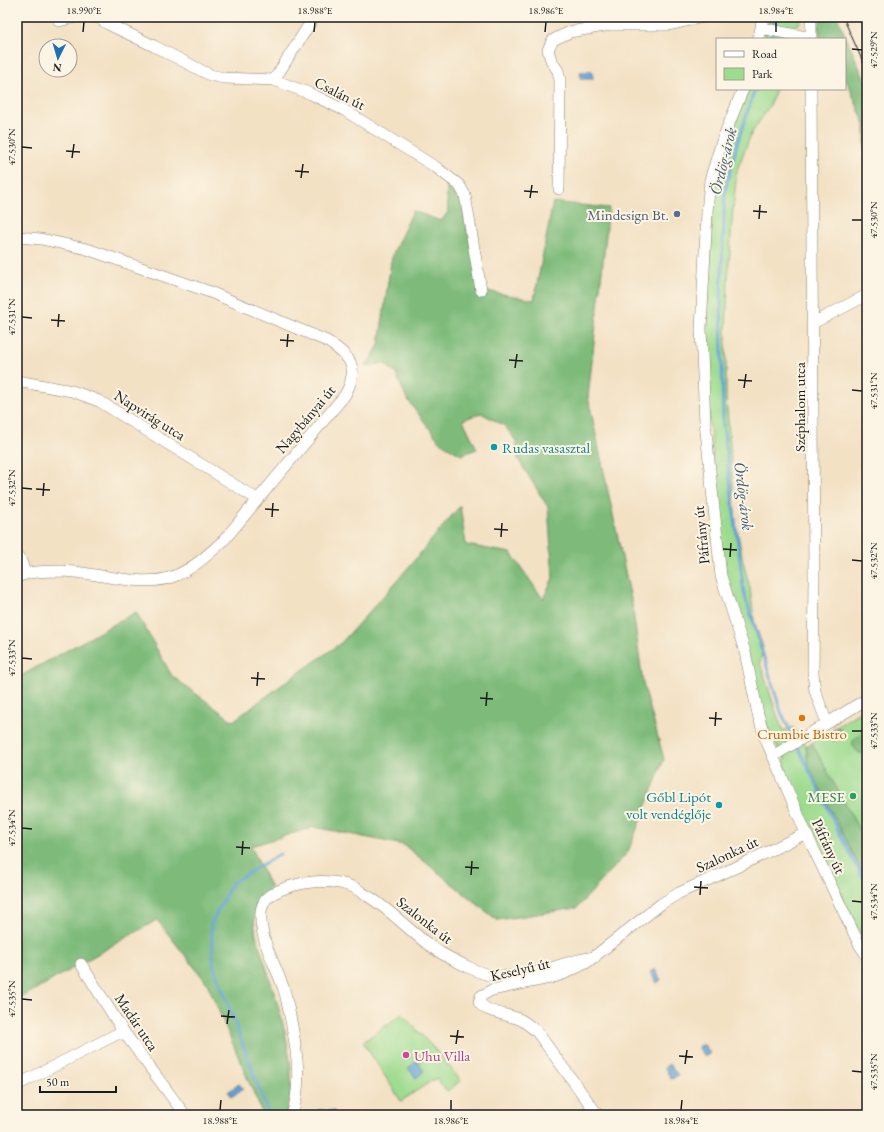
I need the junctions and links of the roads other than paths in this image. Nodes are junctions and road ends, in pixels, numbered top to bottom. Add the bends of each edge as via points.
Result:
1 (76, 17) edge
2 (97, 17) edge
3 (314, 17) edge
4 (703, 17) edge
5 (811, 17) edge
6 (864, 17) edge
7 (59, 21) dead end
8 (867, 24) edge
9 (760, 28) edge
10 (811, 38) edge
11 (274, 80) junction
12 (743, 90) edge
13 (811, 90) edge
14 (559, 188) dead end
15 (17, 237) edge
16 (481, 290) dead end
17 (867, 294) edge
18 (814, 323) junction
19 (17, 381) edge
20 (258, 499) junction
21 (17, 555) edge
22 (21, 575) edge
23 (867, 699) edge
24 (827, 724) junction
25 (777, 753) junction
26 (806, 833) junction
27 (867, 956) edge
28 (594, 957) junction
29 (81, 964) dead end
30 (123, 1031) junction
31 (17, 1085) edge
32 (184, 1115) edge
33 (292, 1115) edge
34 (598, 1115) edge

1 - 7 street
2 - 11 street, Csalán út via 210,75
3 - 11 street
4 - 14 street via 669,25 610,25 570,32 552,41 548,50 549,55 560,80
5 - 10 street
6 - 8 street
9 - 10 street
11 - 16 street, Csalán út via 344,110 459,184 465,195
12 - 25 street, Páfrány út via 719,147 708,192 700,329 704,422 721,576 745,652 764,735
13 - 18 street, Széphalom utca
15 - 20 street, Nagybányai út via 41,239 87,249 210,292 326,341 349,359 353,371 346,395
17 - 18 street
18 - 24 street, Széphalom utca via 813,683
19 - 20 street, Napvirág utca via 72,391 99,401
20 - 22 street, Nagybányai út via 224,540 207,556 171,577 151,581 50,571
21 - 22 street via 21,561
23 - 24 street
24 - 25 street
25 - 26 street, Páfrány út
26 - 27 street, Páfrány út
26 - 28 street, Szalonka út via 679,893 661,904
28 - 33 street, Szalonka út via 581,958 520,976 489,975 455,961 430,946 386,908 353,887 325,882 298,883 273,893 264,901 261,912 267,947 284,988 296,1046 298,1086
28 - 34 street, Keselyű út via 556,976 492,990 481,996 479,1002 484,1008 519,1019 537,1032
29 - 30 street, Madár utca
30 - 31 street
30 - 32 street, Madár utca

